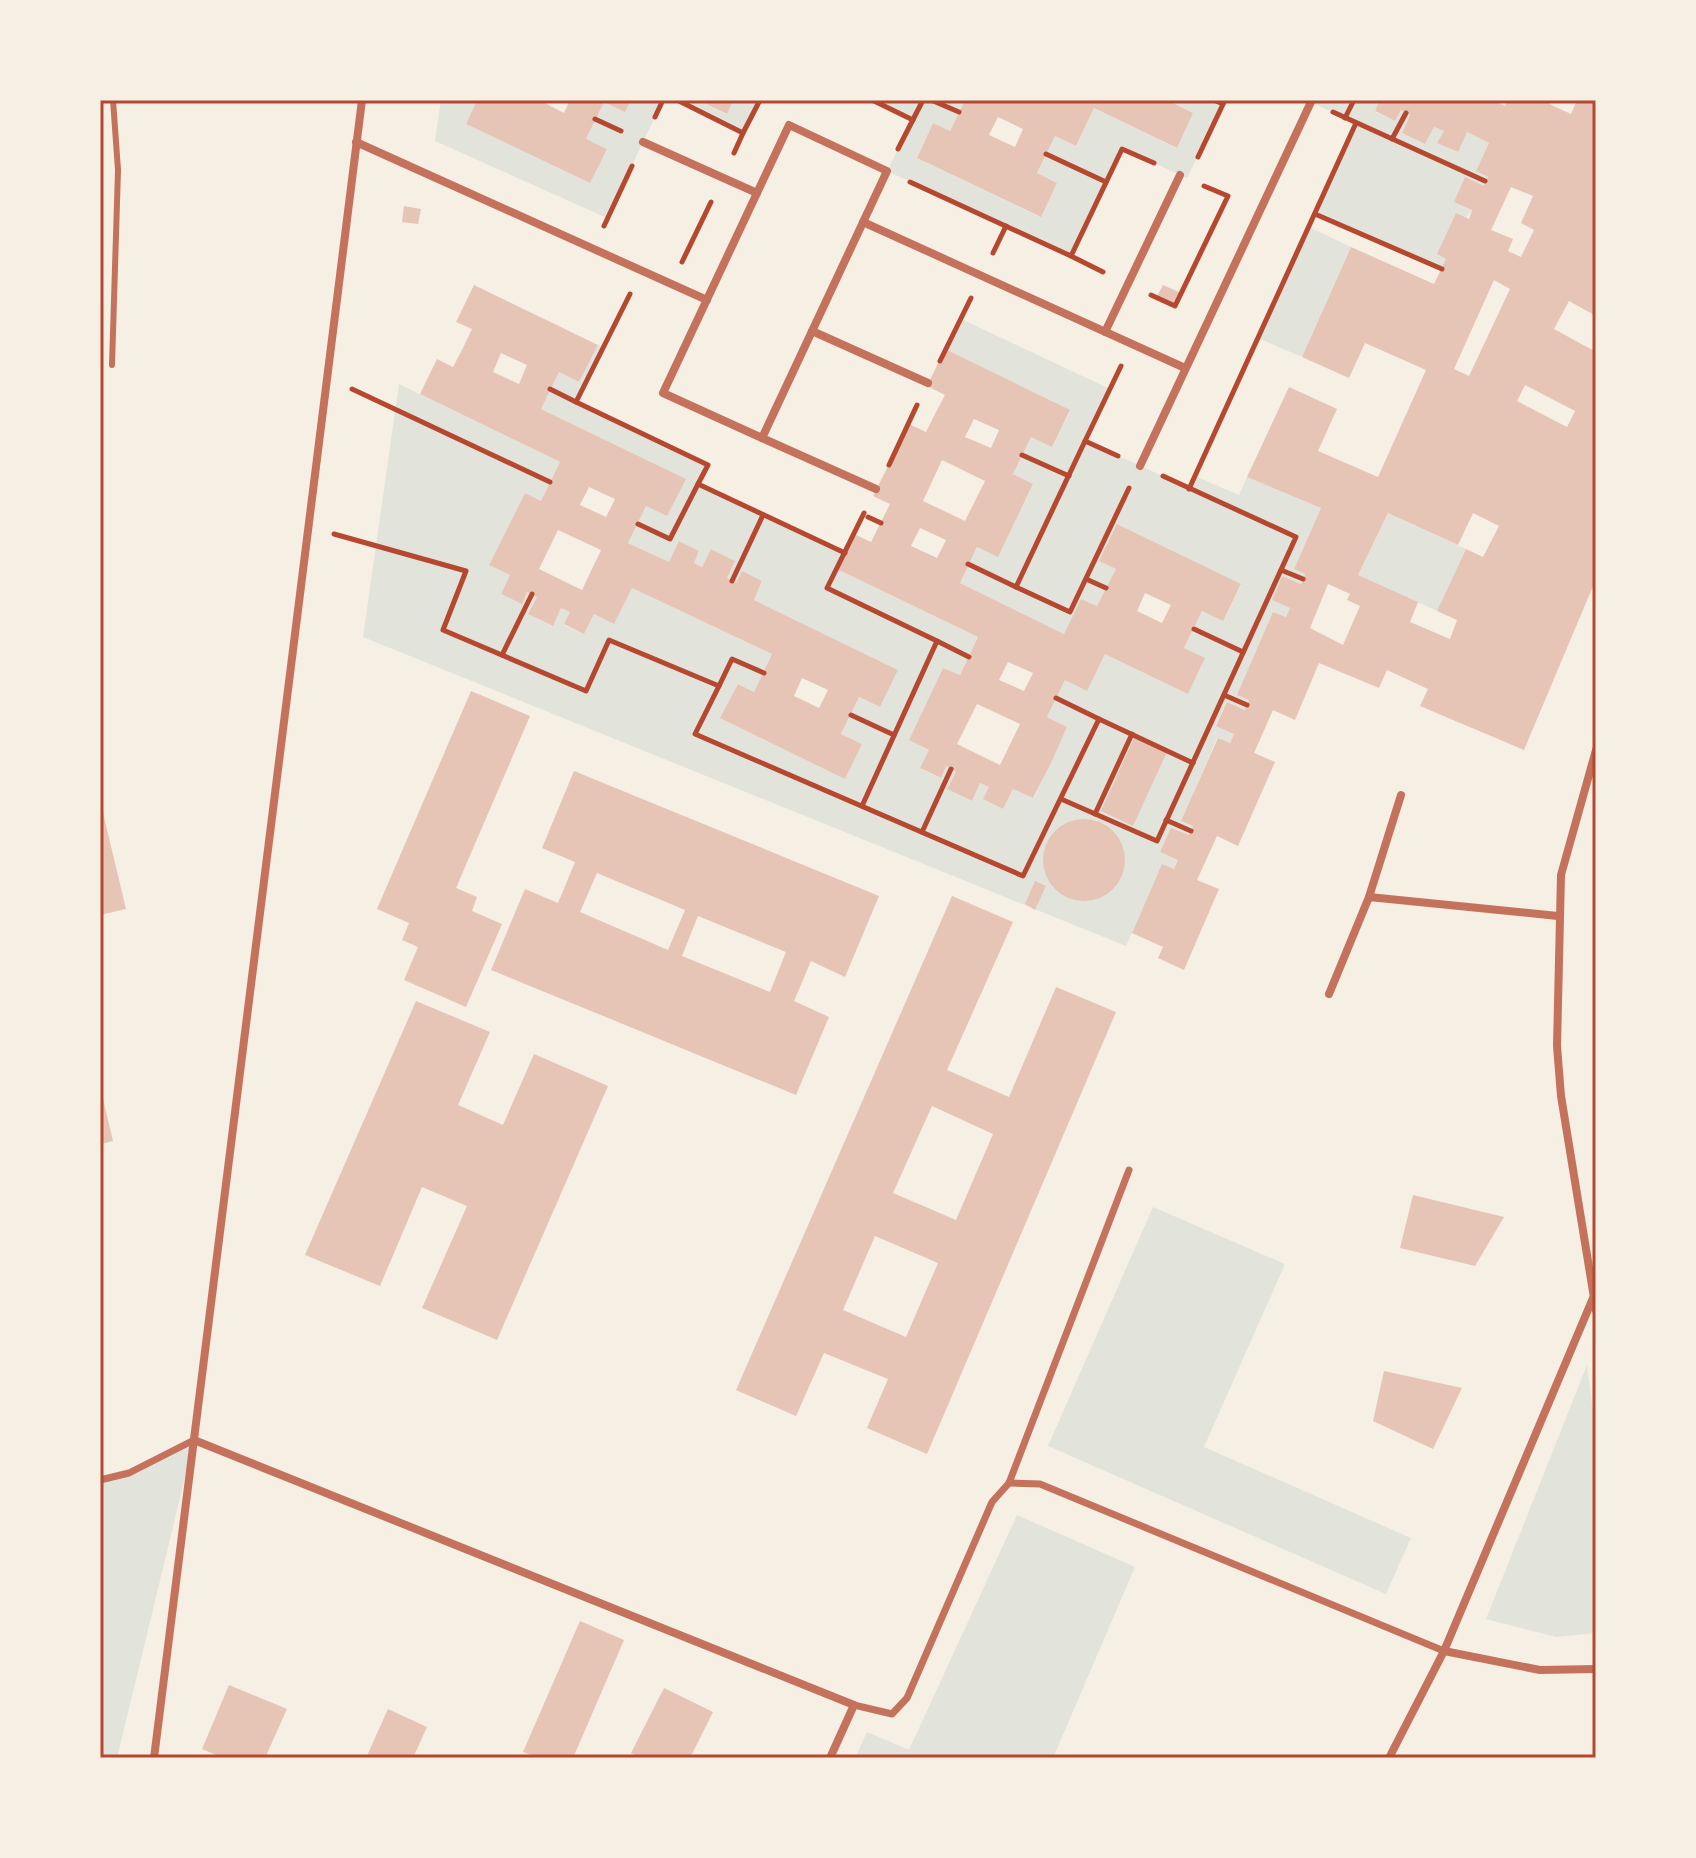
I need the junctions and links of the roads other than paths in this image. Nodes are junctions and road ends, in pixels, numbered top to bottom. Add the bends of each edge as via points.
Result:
1 (113, 100) edge
2 (362, 100) edge
3 (1311, 102) road end
4 (356, 142) junction
5 (643, 142) road end
6 (1180, 175) road end
7 (757, 193) junction
8 (863, 222) junction
9 (707, 300) junction
10 (812, 331) junction
11 (1105, 332) junction
12 (112, 365) dead end
13 (1185, 368) junction
14 (928, 383) road end
15 (762, 438) junction
16 (1140, 466) road end
17 (876, 489) road end
18 (1596, 750) edge
19 (1401, 795) dead end
20 (1369, 897) junction
21 (1558, 916) junction
22 (1329, 994) dead end
23 (1129, 1170) dead end
24 (1594, 1296) junction
25 (1596, 1310) edge
26 (194, 1440) junction
27 (100, 1480) edge
28 (1009, 1483) junction
29 (1444, 1651) junction
30 (1596, 1669) edge
31 (854, 1705) junction
32 (154, 1758) edge
33 (830, 1758) edge
34 (1389, 1758) edge

1 - 12 lane via 118,170
2 - 4 street
3 - 13 street
4 - 9 street
4 - 26 street
5 - 7 street
6 - 11 street
7 - 8 street via 789,125 887,171
7 - 9 street
8 - 10 street
8 - 11 street
9 - 15 street via 663,393
10 - 14 street
10 - 15 street
11 - 13 street
13 - 16 street
15 - 17 street
18 - 21 street via 1573,822
19 - 20 street
20 - 21 street
20 - 22 street
21 - 24 street via 1561,1096
23 - 28 street
24 - 25 street
24 - 29 street
26 - 27 street via 129,1473
26 - 31 street
26 - 32 street
28 - 29 street via 1040,1484
28 - 31 street via 992,1502 902,1707 892,1714
29 - 30 street via 1540,1670
29 - 34 street
31 - 33 street

